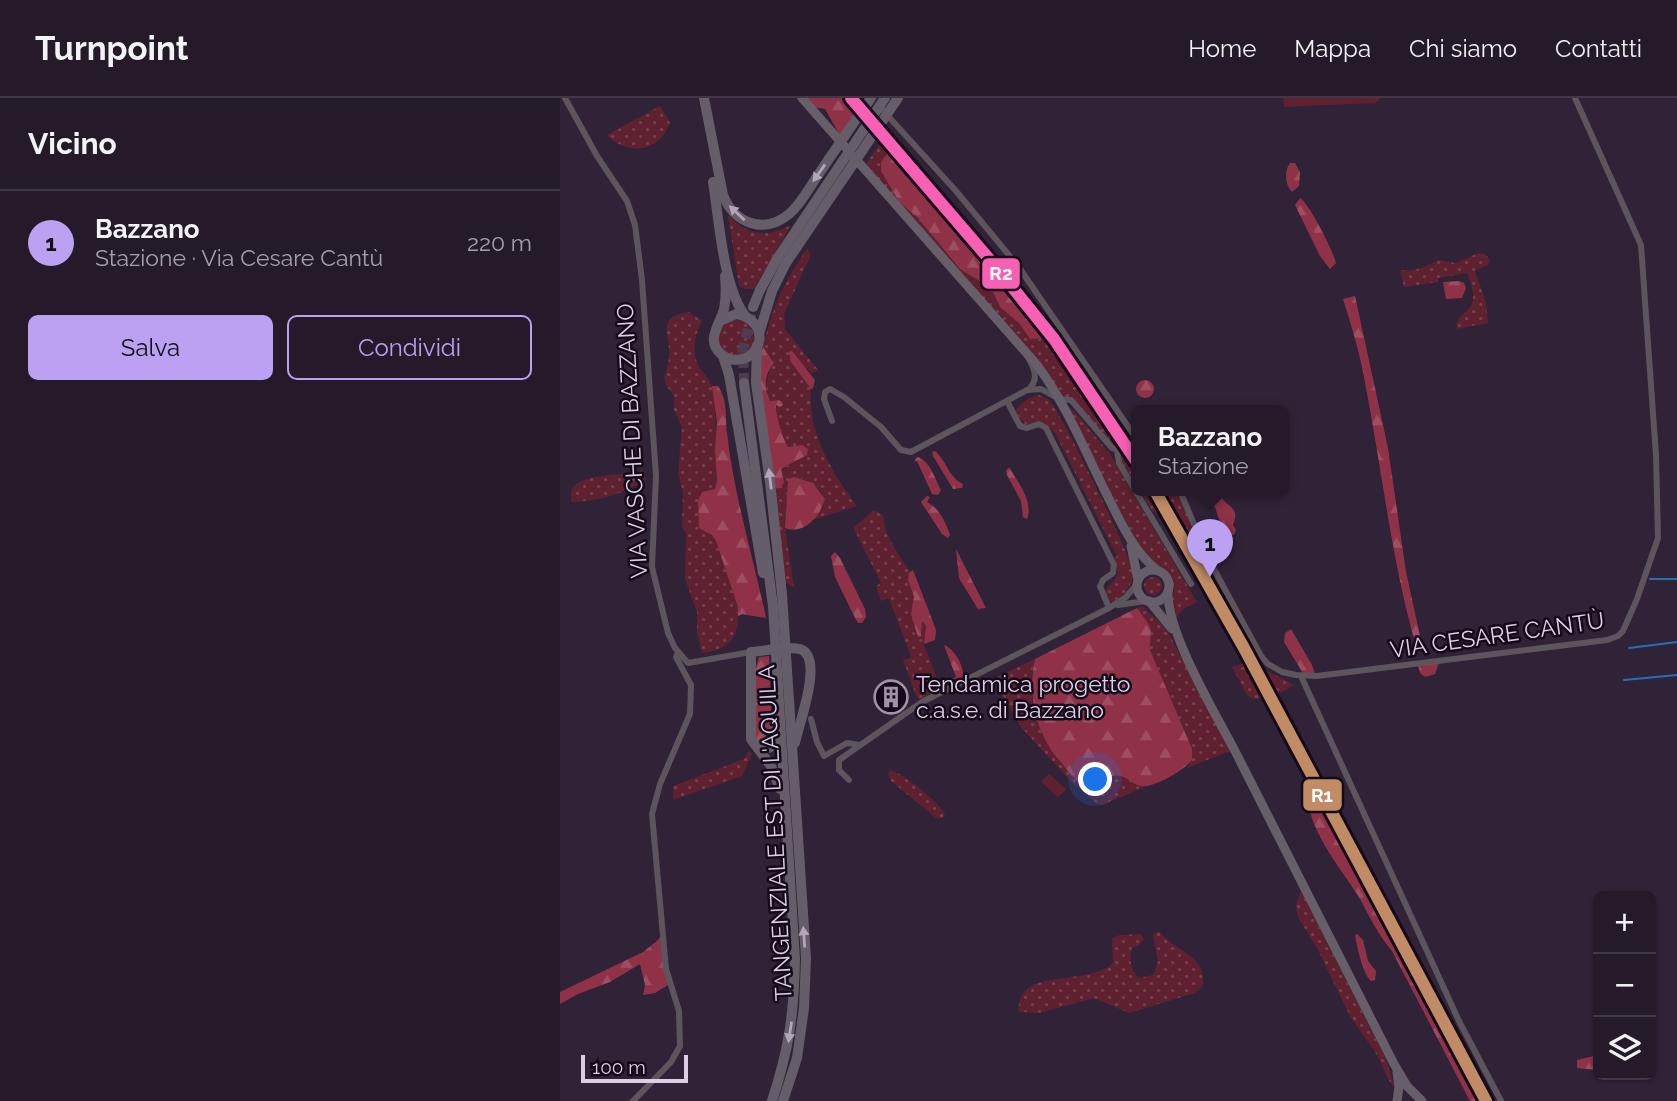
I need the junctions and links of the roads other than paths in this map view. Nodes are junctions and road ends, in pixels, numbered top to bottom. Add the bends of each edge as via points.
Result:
1 (565, 98) edge
2 (802, 98) edge
3 (871, 98) edge
4 (885, 98) edge
5 (898, 98) edge
6 (1575, 98) edge
7 (702, 99) edge
8 (808, 220) junction
9 (724, 251) junction
10 (753, 307) tunnel mouth
11 (746, 317) junction
12 (720, 321) junction
13 (759, 334) junction
14 (1018, 343) junction
15 (757, 346) junction
16 (723, 356) junction
17 (744, 383) tunnel mouth
18 (1027, 390) junction
19 (1059, 399) junction
20 (1007, 401) junction
21 (832, 421) dead end
22 (1131, 431) edge
23 (1131, 448) edge
24 (1117, 450) junction
25 (1131, 483) edge
26 (1139, 496) edge
27 (1182, 496) edge
28 (1127, 534) junction
29 (1158, 571) junction
30 (1137, 583) junction
31 (1191, 584) dead end
32 (1168, 591) junction
33 (1147, 601) junction
34 (1109, 608) junction
35 (1179, 640) junction
36 (780, 645) junction
37 (678, 652) junction
38 (751, 652) junction
39 (1301, 676) junction
40 (788, 688) junction
41 (808, 693) junction
42 (779, 701) junction
43 (811, 719) dead end
44 (860, 745) junction
45 (758, 748) junction
46 (792, 759) junction
47 (849, 780) dead end
48 (785, 810) junction
49 (1394, 1064) junction
50 (633, 1101) edge
51 (772, 1101) edge
52 (783, 1101) edge
53 (1396, 1101) edge
54 (1403, 1101) edge
55 (1422, 1101) edge
56 (1501, 1101) edge

1 - 37 street, VIA VASCHE DI BAZZANO via 627,201 635,225 656,476 652,567 664,621
2 - 14 main road
3 -> 7 highway via 796,208 783,219 763,225 748,223 733,212 721,190
3 - 22 street via 1021,271
4 - 8 highway
5 - 8 highway
6 - 39 street, VIA CESARE CANTÙ via 1638,235 1646,293 1658,538 1628,620 1618,636 1607,640
7 - 9 highway
8 - 10 highway via 767,274
8 - 13 highway via 772,291
9 - 11 highway
9 - 12 highway
11 - 12 highway via 733,314
11 - 13 highway
12 - 16 highway via 713,339
13 - 15 highway
14 - 18 street via 1035,376
14 - 19 main road
15 - 16 highway via 742,359
36 -> 15 highway via 782,594 757,383
16 - 36 highway
17 - 36 highway
18 - 19 street via 1041,388
18 - 20 street
19 - 24 street via 1072,401
19 - 28 main road
20 - 21 street via 910,452 901,450 881,427 830,389 824,397
20 - 34 street via 1020,426 1046,428 1114,565 1113,573 1100,586
23 - 24 street
24 - 25 street
26 - 31 street
27 - 39 street, VIA CESARE CANTÙ via 1209,560 1258,651 1276,669
28 - 29 main road
28 - 30 main road
29 - 30 main road via 1146,572
29 - 32 main road via 1167,579
30 - 33 main road via 1139,594
30 - 34 street
32 - 33 main road via 1159,601
32 - 35 main road
33 - 34 street
33 - 35 main road
34 - 44 street via 943,691
35 - 49 main road
36 - 40 highway, TANGENZIALE EST DI L'AQUILA
36 - 42 highway, TANGENZIALE EST DI L'AQUILA
37 - 38 street via 692,664
37 - 50 street, VIA VASCHE DI BAZZANO via 676,657 691,685 690,714 652,814 666,970 679,1011 680,1046 671,1062
38 - 41 highway via 803,650 808,656
38 - 45 highway via 749,725
39 - 56 street via 1459,1021
40 - 41 highway via 798,703 805,701
40 - 46 highway, TANGENZIALE EST DI L'AQUILA
41 - 46 highway
42 - 45 highway via 773,744
42 - 48 highway, TANGENZIALE EST DI L'AQUILA
43 - 44 street via 824,756 847,743
44 - 47 street via 838,762
45 - 48 highway via 774,773
52 -> 46 highway, TANGENZIALE EST DI L'AQUILA via 797,1058 806,958
48 -> 51 highway, TANGENZIALE EST DI L'AQUILA via 794,1010 786,1059
49 - 53 main road
49 - 55 main road
54 - 55 main road

